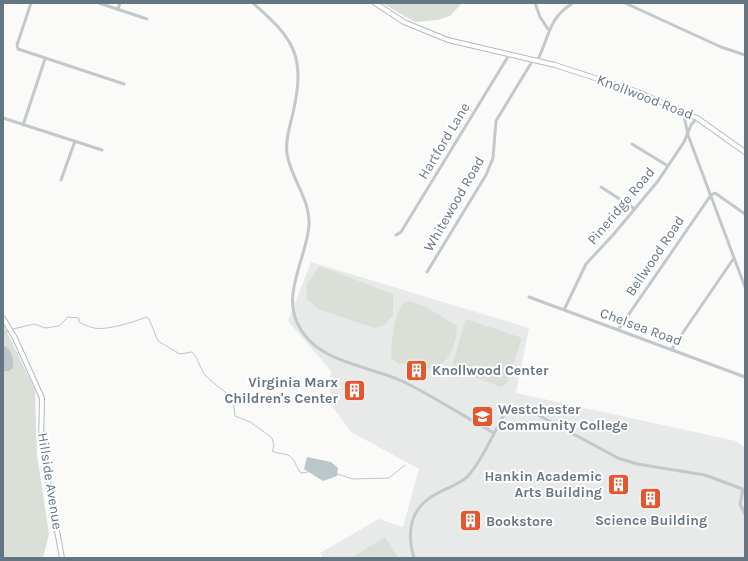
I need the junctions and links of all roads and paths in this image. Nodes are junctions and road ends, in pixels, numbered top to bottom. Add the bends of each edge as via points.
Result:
1 (31, 3) edge
2 (99, 3) edge
3 (120, 3) edge
4 (253, 3) edge
5 (375, 3) edge
6 (535, 3) edge
7 (573, 3) edge
8 (625, 3) edge
9 (118, 9) junction
10 (147, 19) dead end
11 (548, 29) junction
12 (509, 55) junction
13 (745, 55) edge
14 (45, 59) junction
15 (535, 61) junction
16 (124, 84) dead end
17 (683, 111) junction
18 (3, 118) edge
19 (697, 118) junction
20 (24, 125) junction
21 (688, 135) junction
22 (75, 141) junction
23 (632, 144) dead end
24 (102, 150) dead end
25 (745, 152) edge
26 (668, 166) junction
27 (61, 180) dead end
28 (601, 187) dead end
29 (710, 195) junction
30 (635, 209) junction
31 (745, 214) edge
32 (396, 235) dead end
33 (734, 258) junction
34 (427, 272) dead end
35 (744, 281) edge
36 (745, 287) edge
37 (529, 297) dead end
38 (564, 310) junction
39 (3, 318) edge
40 (618, 330) junction
41 (671, 350) junction
42 (745, 377) edge
43 (494, 433) junction
44 (744, 489) edge
45 (745, 514) edge
46 (62, 558) edge
47 (414, 558) edge

1 - 14 street via 17,45 18,49
2 - 9 street
3 - 9 street
4 - 43 street via 282,30 290,42 297,62 298,88 287,149 289,164 304,198 309,217 307,235 293,285 292,305 299,326 309,341 327,354 401,381
5 - 12 main road, Knollwood Road via 404,22 427,32
6 - 11 street
7 - 11 street via 556,17
8 - 13 street via 721,48
9 - 10 street
11 - 15 street
12 - 15 main road, Knollwood Road
12 - 32 street, Hartford Lane via 401,232
14 - 16 street
14 - 20 street
15 - 17 main road, Knollwood Road via 606,81
15 - 34 street, Whitewood Road via 496,122 493,158 486,175
17 - 19 main road, Knollwood Road
17 - 21 street
18 - 20 street
19 - 21 street, Pineridge Road via 691,125
19 - 25 main road, Knollwood Road
20 - 22 street
21 - 26 street, Pineridge Road
21 - 29 street
22 - 24 street
22 - 27 street
23 - 26 street
26 - 30 street, Pineridge Road
28 - 30 street
29 - 31 street via 715,193
29 - 33 street
29 - 40 street, Bellwood Road
30 - 38 street, Pineridge Road via 586,264
33 - 35 street
33 - 41 street
35 - 36 street
37 - 38 street, Chelsea Road
38 - 40 street, Chelsea Road
39 - 46 main road, Hillside Avenue via 42,398 42,443
40 - 41 street, Chelsea Road
41 - 42 street, Chelsea Road
43 - 44 street via 510,409 523,407 618,458 637,464 705,475
43 - 47 street via 474,469 466,478 427,499 416,511 409,533
44 - 45 street via 740,504

